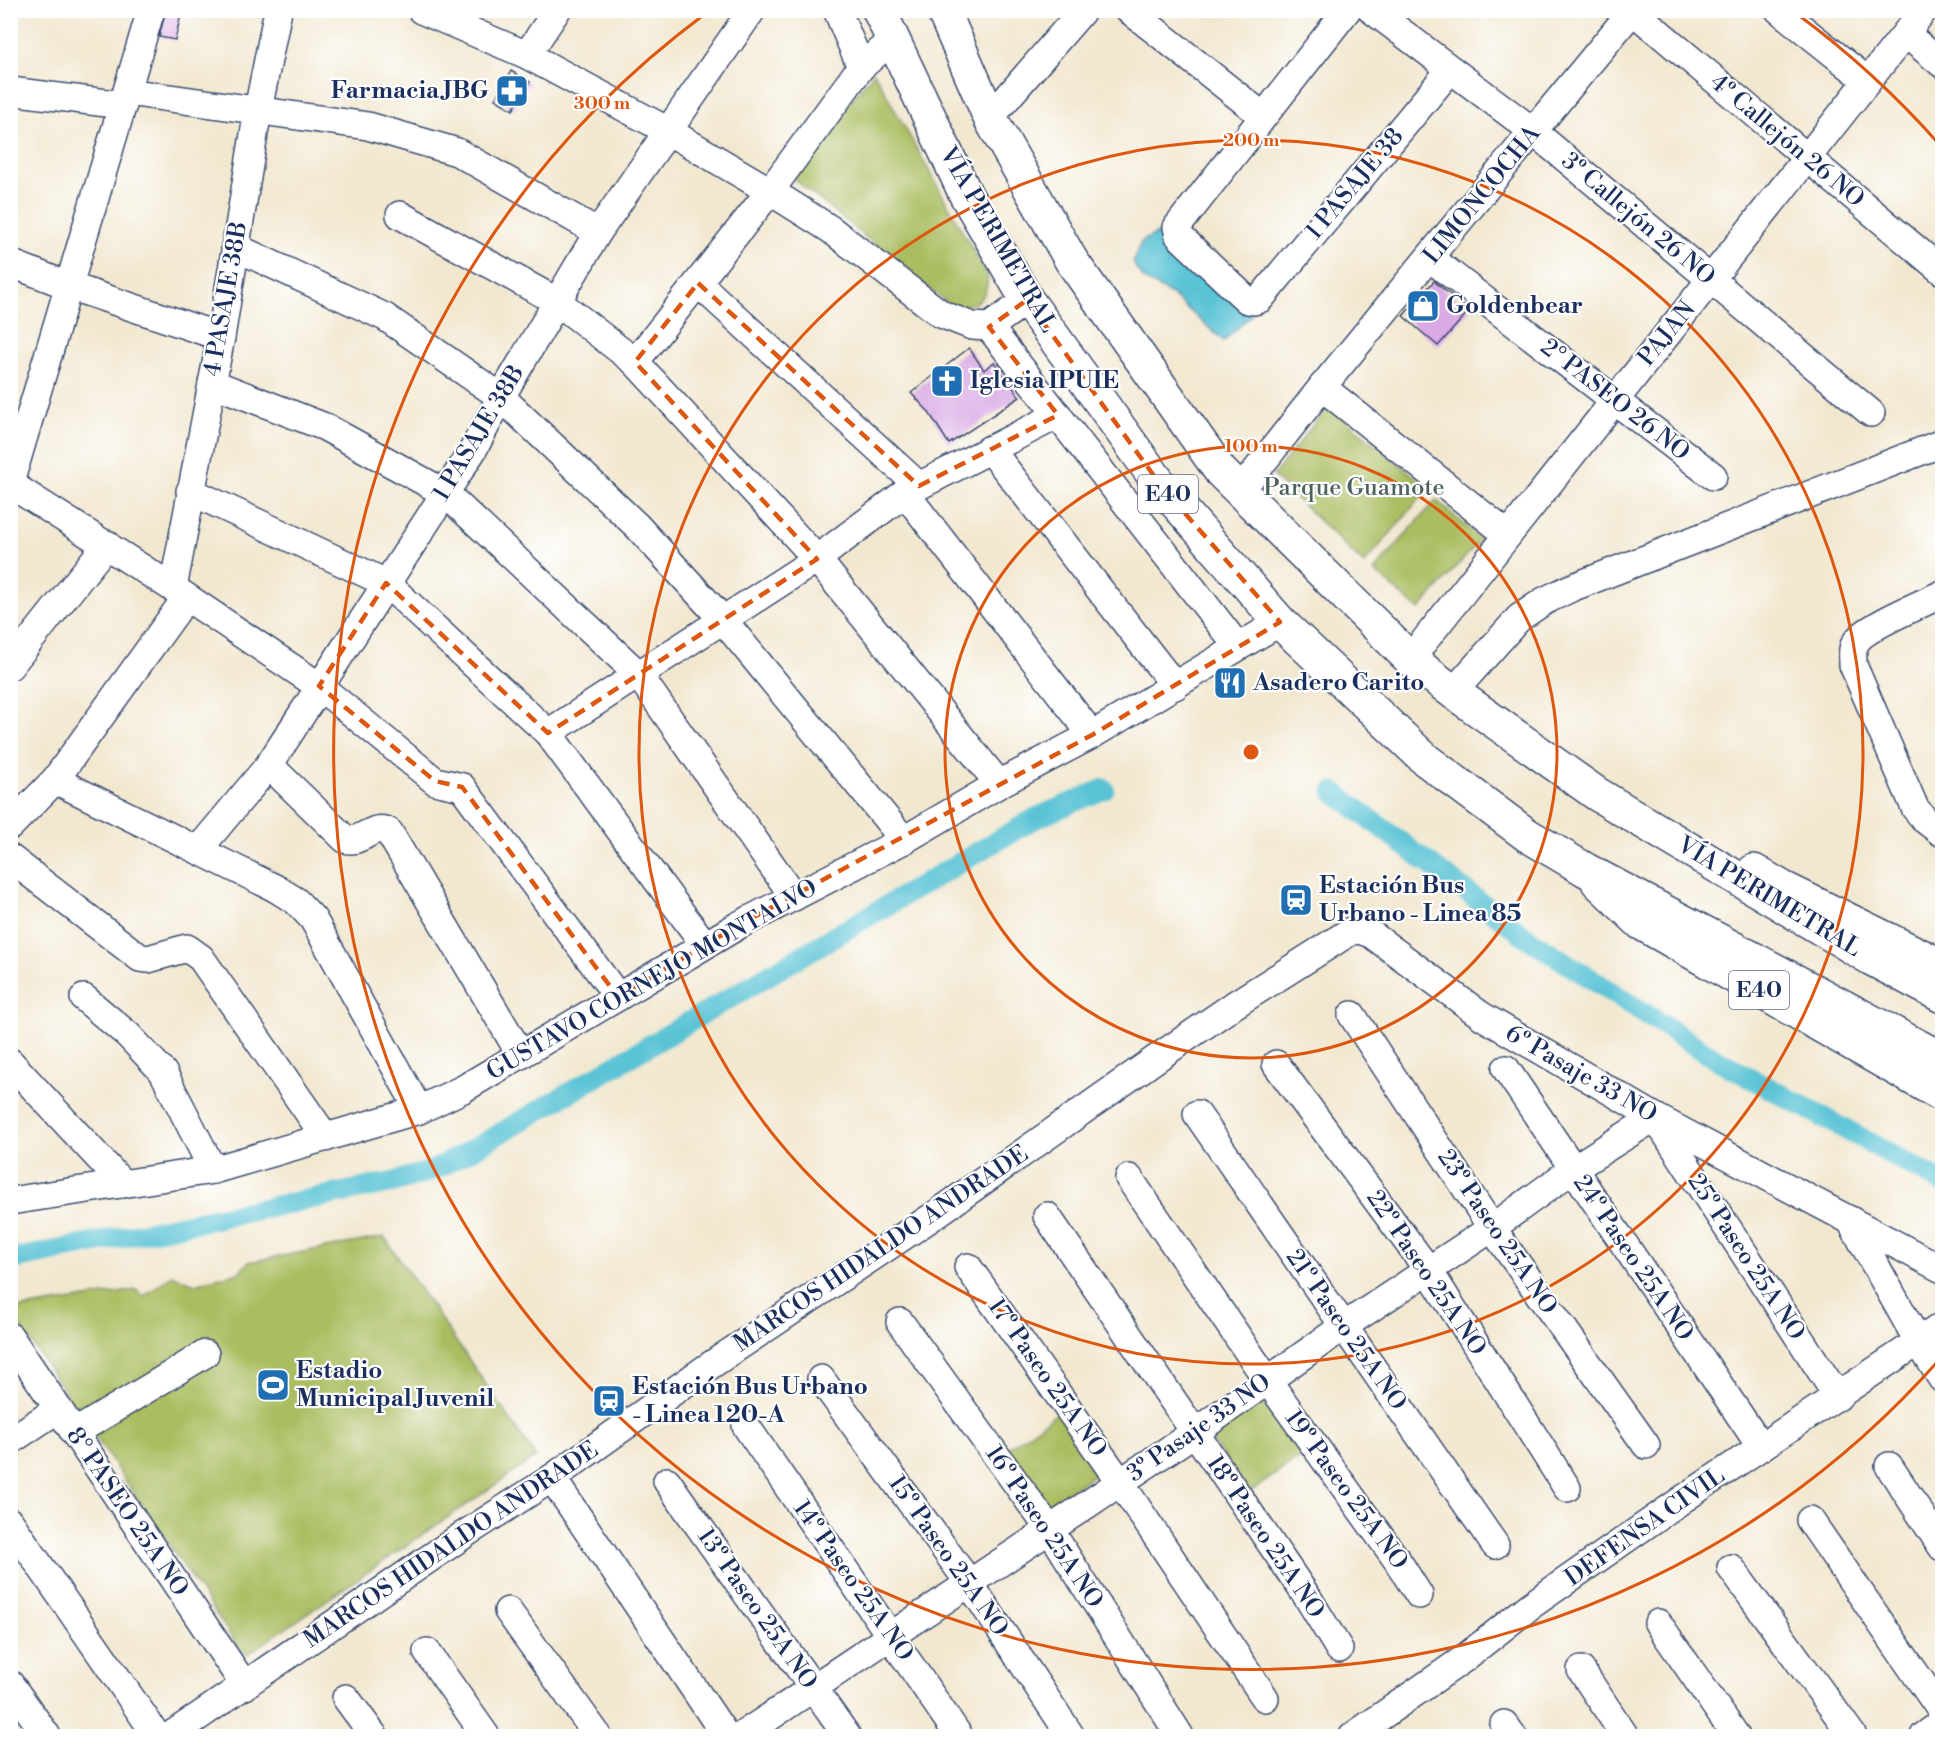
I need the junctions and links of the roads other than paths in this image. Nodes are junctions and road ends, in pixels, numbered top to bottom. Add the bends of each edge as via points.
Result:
1 (151, 10) edge
2 (278, 10) edge
3 (420, 10) edge
4 (557, 10) edge
5 (752, 10) edge
6 (837, 10) edge
7 (879, 10) edge
8 (943, 10) edge
9 (1083, 10) edge
10 (1129, 10) edge
11 (1347, 10) edge
12 (1372, 10) edge
13 (1779, 10) edge
14 (1633, 11) edge
15 (1916, 18) edge
16 (892, 40) junction
17 (526, 55) junction
18 (1942, 64) edge
19 (861, 67) junction
20 (1450, 70) junction
21 (1868, 81) junction
22 (10, 91) edge
23 (125, 98) junction
24 (258, 110) junction
25 (1263, 116) junction
26 (990, 118) junction
27 (668, 131) junction
28 (1534, 132) junction
29 (1808, 158) junction
30 (770, 191) junction
31 (400, 216) dead end
32 (598, 232) junction
33 (235, 247) junction
34 (1430, 258) junction
35 (10, 263) edge
36 (1942, 271) edge
37 (1711, 280) junction
38 (698, 283) junction
39 (69, 286) junction
40 (1027, 300) junction
41 (558, 302) junction
42 (989, 327) junction
43 (221, 337) junction
44 (635, 362) junction
45 (212, 383) junction
46 (1322, 387) junction
47 (501, 397) junction
48 (1615, 400) junction
49 (1871, 413) dead end
50 (1058, 415) junction
51 (1942, 443) edge
52 (990, 449) junction
53 (1713, 476) dead end
54 (10, 483) edge
55 (912, 490) junction
56 (190, 491) junction
57 (1240, 491) junction
58 (445, 493) junction
59 (1508, 535) junction
60 (107, 544) junction
61 (817, 559) junction
62 (386, 583) junction
63 (180, 593) junction
64 (1942, 594) edge
65 (723, 620) junction
66 (1280, 622) junction
67 (1238, 647) junction
68 (1410, 659) junction
69 (10, 666) edge
70 (638, 674) junction
71 (319, 686) junction
72 (1175, 686) junction
73 (1454, 692) junction
74 (548, 733) junction
75 (1092, 735) junction
76 (269, 765) junction
77 (55, 780) junction
78 (999, 784) junction
79 (1597, 794) junction
80 (11, 825) edge
81 (1942, 833) edge
82 (904, 840) junction
83 (198, 850) junction
84 (10, 858) edge
85 (1586, 870) junction
86 (794, 897) junction
87 (705, 945) junction
88 (1942, 966) edge
89 (1942, 996) edge
90 (618, 997) junction
91 (84, 998) dead end
92 (1234, 1005) joint
93 (1352, 1015) dead end
94 (521, 1055) junction
95 (1942, 1059) edge
96 (10, 1062) edge
97 (1276, 1064) dead end
98 (1506, 1070) dead end
99 (1942, 1095) edge
100 (419, 1110) junction
101 (1197, 1114) dead end
102 (1654, 1117) junction
103 (326, 1138) junction
104 (1573, 1169) junction
105 (213, 1170) junction
106 (1129, 1178) dead end
107 (123, 1184) junction
108 (10, 1201) edge
109 (1047, 1216) dead end
110 (1850, 1220) junction
111 (1492, 1228) junction
112 (969, 1267) dead end
113 (1942, 1269) edge
114 (1429, 1271) junction
115 (900, 1322) dead end
116 (1344, 1326) junction
117 (1942, 1326) edge
118 (10, 1337) edge
119 (1919, 1342) junction
120 (205, 1354) dead end
121 (821, 1378) dead end
122 (1942, 1379) edge
123 (1268, 1381) junction
124 (1838, 1397) junction
125 (58, 1409) junction
126 (746, 1426) dead end
127 (74, 1433) junction
128 (1194, 1433) junction
129 (10, 1441) edge
130 (1646, 1445) dead end
131 (1761, 1447) junction
132 (1889, 1466) dead end
133 (552, 1478) junction
134 (667, 1481) dead end
135 (1120, 1482) junction
136 (1567, 1488) dead end
137 (1810, 1520) dead end
138 (10, 1522) edge
139 (1050, 1530) junction
140 (1495, 1545) dead end
141 (1942, 1547) edge
142 (1731, 1568) dead end
143 (970, 1584) junction
144 (1419, 1595) dead end
145 (508, 1611) dead end
146 (1658, 1623) dead end
147 (891, 1637) junction
148 (1339, 1649) dead end
149 (427, 1652) dead end
150 (1581, 1671) dead end
151 (10, 1684) edge
152 (245, 1686) junction
153 (814, 1689) junction
154 (346, 1698) dead end
155 (1266, 1698) dead end
156 (1942, 1712) edge
157 (1942, 1723) edge
158 (47, 1737) edge
159 (157, 1737) edge
160 (170, 1737) edge
161 (374, 1737) edge
162 (486, 1737) edge
163 (598, 1737) edge
164 (726, 1737) edge
165 (741, 1737) edge
166 (847, 1737) edge
167 (959, 1737) edge
168 (1071, 1737) edge
169 (1180, 1737) edge
170 (1353, 1737) edge
171 (1625, 1737) edge
172 (1736, 1737) edge
173 (1853, 1737) edge
174 (1924, 1737) edge

1 - 23 street
2 - 24 street, 4 PASAJE 38B
3 - 17 street
4 - 17 street
5 - 27 street, 1 PASAJE 38B
6 - 19 street
7 - 16 main road, VÍA PERIMETRAL / E40
8 - 26 main road, VÍA PERIMETRAL / E40
9 - 26 street
10 - 25 street
11 - 25 street
12 - 20 street, 3º Callejón 26 NO
13 - 21 street
14 - 28 street, LIMONCOCHA
14 - 29 street, 4º Callejón 26 NO
15 - 18 street
15 - 21 street, PAJAN
16 - 19 street
16 - 40 main road, VÍA PERIMETRAL / E40 via 966,195
17 - 27 street
19 - 30 street
20 - 25 street, 1 PASAJE 38 via 1260,299 1254,301 1248,300 1179,236 1177,227
20 - 28 street, 3º Callejón 26 NO
21 - 29 street, PAJAN
22 - 23 street
23 - 24 street
23 - 39 street
24 - 32 street via 368,126 457,152
24 - 33 street, 4 PASAJE 38B
26 - 57 main road, VÍA PERIMETRAL / E40 via 1071,260 1221,472
27 - 30 street
27 - 32 street, 1 PASAJE 38B
28 - 34 street, LIMONCOCHA
28 - 37 street, 3º Callejón 26 NO
29 - 36 street, 4º Callejón 26 NO
29 - 37 street, PAJAN
30 - 38 street
30 - 42 street via 830,229 941,314 972,326
31 - 41 street
32 - 41 street, 1 PASAJE 38B
33 - 43 street, 4 PASAJE 38B
33 - 47 street via 385,317
34 - 46 street, LIMONCOCHA
34 - 48 street, 2° PASEO 26 NO
35 - 39 street
37 - 48 street, PAJAN
37 - 49 street, 3º Callejón 26 NO
38 - 44 street
38 - 55 street
39 - 43 street
39 - 54 street
40 - 42 street
40 - 66 main road, VÍA PERIMETRAL / E40 via 1162,487
41 - 44 street
41 - 47 street, 1 PASAJE 38B
42 - 50 street
43 - 45 street, 4 PASAJE 38B
44 - 61 street
45 - 56 street, 4 PASAJE 38B
45 - 58 street via 325,427
46 - 57 street, LIMONCOCHA
46 - 59 street
47 - 58 street, 1 PASAJE 38B
47 - 65 street via 637,526
48 - 53 street, 2° PASEO 26 NO
48 - 59 street, PAJAN
50 - 52 street
50 - 67 street
51 - 73 street via 1544,601 1519,618
52 - 55 street
52 - 72 street
54 - 60 street
55 - 61 street
55 - 75 street
56 - 62 street
56 - 63 street, 4 PASAJE 38B
57 - 68 main road, VÍA PERIMETRAL / E40
58 - 62 street, 1 PASAJE 38B
58 - 70 street
59 - 68 street, PAJAN
60 - 63 street
60 - 69 street
61 - 65 street
61 - 78 street
62 - 71 street, 1 PASAJE 38B
62 - 74 street
63 - 71 street
63 - 77 street, 4 PASAJE 38B
64 - 81 street via 1873,628 1857,639 1852,649 1853,664 1915,808
65 - 70 street
65 - 82 street
66 - 67 street, GUSTAVO CORNEJO MONTALVO
66 - 85 main road, VÍA PERIMETRAL / E40 via 1426,760 1527,835
67 - 72 street, GUSTAVO CORNEJO MONTALVO
68 - 73 main road, VÍA PERIMETRAL / E40
70 - 74 street
70 - 86 street
71 - 76 street, 1 PASAJE 38B
71 - 90 street via 435,781 462,787
72 - 75 street, GUSTAVO CORNEJO MONTALVO
73 - 79 main road, VÍA PERIMETRAL / E40
74 - 87 street
75 - 78 street, GUSTAVO CORNEJO MONTALVO
76 - 83 street, 1 PASAJE 38B
76 - 94 street via 345,839 354,840 377,829 389,832
77 - 80 street, 4 PASAJE 38B
77 - 83 street
78 - 82 street, GUSTAVO CORNEJO MONTALVO
79 - 88 main road, VÍA PERIMETRAL / E40 via 1644,807 1783,888
79 - 89 main road, VÍA PERIMETRAL via 1872,959
82 - 86 street, GUSTAVO CORNEJO MONTALVO
83 - 100 street via 285,894 313,919
84 - 103 street via 140,958 187,948 195,952
85 - 95 main road, VÍA PERIMETRAL
85 - 99 main road, VÍA PERIMETRAL / E40 via 1641,922
86 - 87 street, GUSTAVO CORNEJO MONTALVO
87 - 90 street, GUSTAVO CORNEJO MONTALVO
90 - 94 street, GUSTAVO CORNEJO MONTALVO
91 - 105 street via 128,1035 163,1072
92 - 102 street, 6º Pasaje 33 NO via 1360,930 1371,934 1482,1016
92 - 133 street, MARCOS HIDALDO ANDRADE
93 - 111 street, 23º Paseo 25A NO
94 - 100 street, GUSTAVO CORNEJO MONTALVO
96 - 107 street
97 - 114 street, 22º Paseo 25A NO
98 - 104 street, 24º Paseo 25A NO
100 - 103 street, GUSTAVO CORNEJO MONTALVO
101 - 116 street, 21º Paseo 25A NO
102 - 104 street, 3º Pasaje 33 NO
102 - 110 street, 6º Pasaje 33 NO
102 - 124 street, 25º Paseo 25A NO
103 - 105 street, GUSTAVO CORNEJO MONTALVO
104 - 111 street, 3º Pasaje 33 NO
104 - 131 street, 24º Paseo 25A NO
105 - 107 street, GUSTAVO CORNEJO MONTALVO
106 - 123 street, 19º Paseo 25A NO
107 - 108 street, GUSTAVO CORNEJO MONTALVO
109 - 128 street, 18º Paseo 25A NO
110 - 113 street, 6º Pasaje 33 NO
110 - 119 street
111 - 114 street, 3º Pasaje 33 NO
111 - 130 street, 23º Paseo 25A NO
112 - 135 street, 17º Paseo 25A NO
114 - 116 street, 3º Pasaje 33 NO
114 - 136 street, 22º Paseo 25A NO
115 - 139 street, 16º Paseo 25A NO
116 - 123 street, 3º Pasaje 33 NO
116 - 140 street, 21º Paseo 25A NO
117 - 119 street, DEFENSA CIVIL
118 - 125 street, 8° PASEO 25A NO
119 - 122 street
119 - 124 street, DEFENSA CIVIL
120 - 127 street
121 - 143 street, 15º Paseo 25A NO
123 - 128 street, 3º Pasaje 33 NO
123 - 144 street, 19º Paseo 25A NO
124 - 131 street, DEFENSA CIVIL
125 - 127 street, 8° PASEO 25A NO
125 - 129 street
126 - 147 street, 14º Paseo 25A NO
127 - 152 street, 8° PASEO 25A NO
128 - 135 street, 3º Pasaje 33 NO
128 - 148 street, 18º Paseo 25A NO
131 - 170 street, DEFENSA CIVIL via 1530,1606
132 - 141 street
133 - 152 street, MARCOS HIDALDO ANDRADE
133 - 164 street
134 - 153 street, 13º Paseo 25A NO
135 - 139 street, 3º Pasaje 33 NO
135 - 155 street, 17º Paseo 25A NO
137 - 156 street
138 - 159 street
139 - 143 street, 3º Pasaje 33 NO
139 - 169 street, 16º Paseo 25A NO
142 - 173 street
143 - 147 street, 3º Pasaje 33 NO
143 - 168 street, 15º Paseo 25A NO
145 - 163 street
146 - 172 street
147 - 153 street, 3º Pasaje 33 NO
147 - 167 street, 14º Paseo 25A NO
149 - 162 street
150 - 171 street
151 - 158 street
152 - 160 street, MARCOS HIDALDO ANDRADE
153 - 165 street, 3º Pasaje 33 NO
153 - 166 street, 13º Paseo 25A NO
154 - 161 street
157 - 174 street

